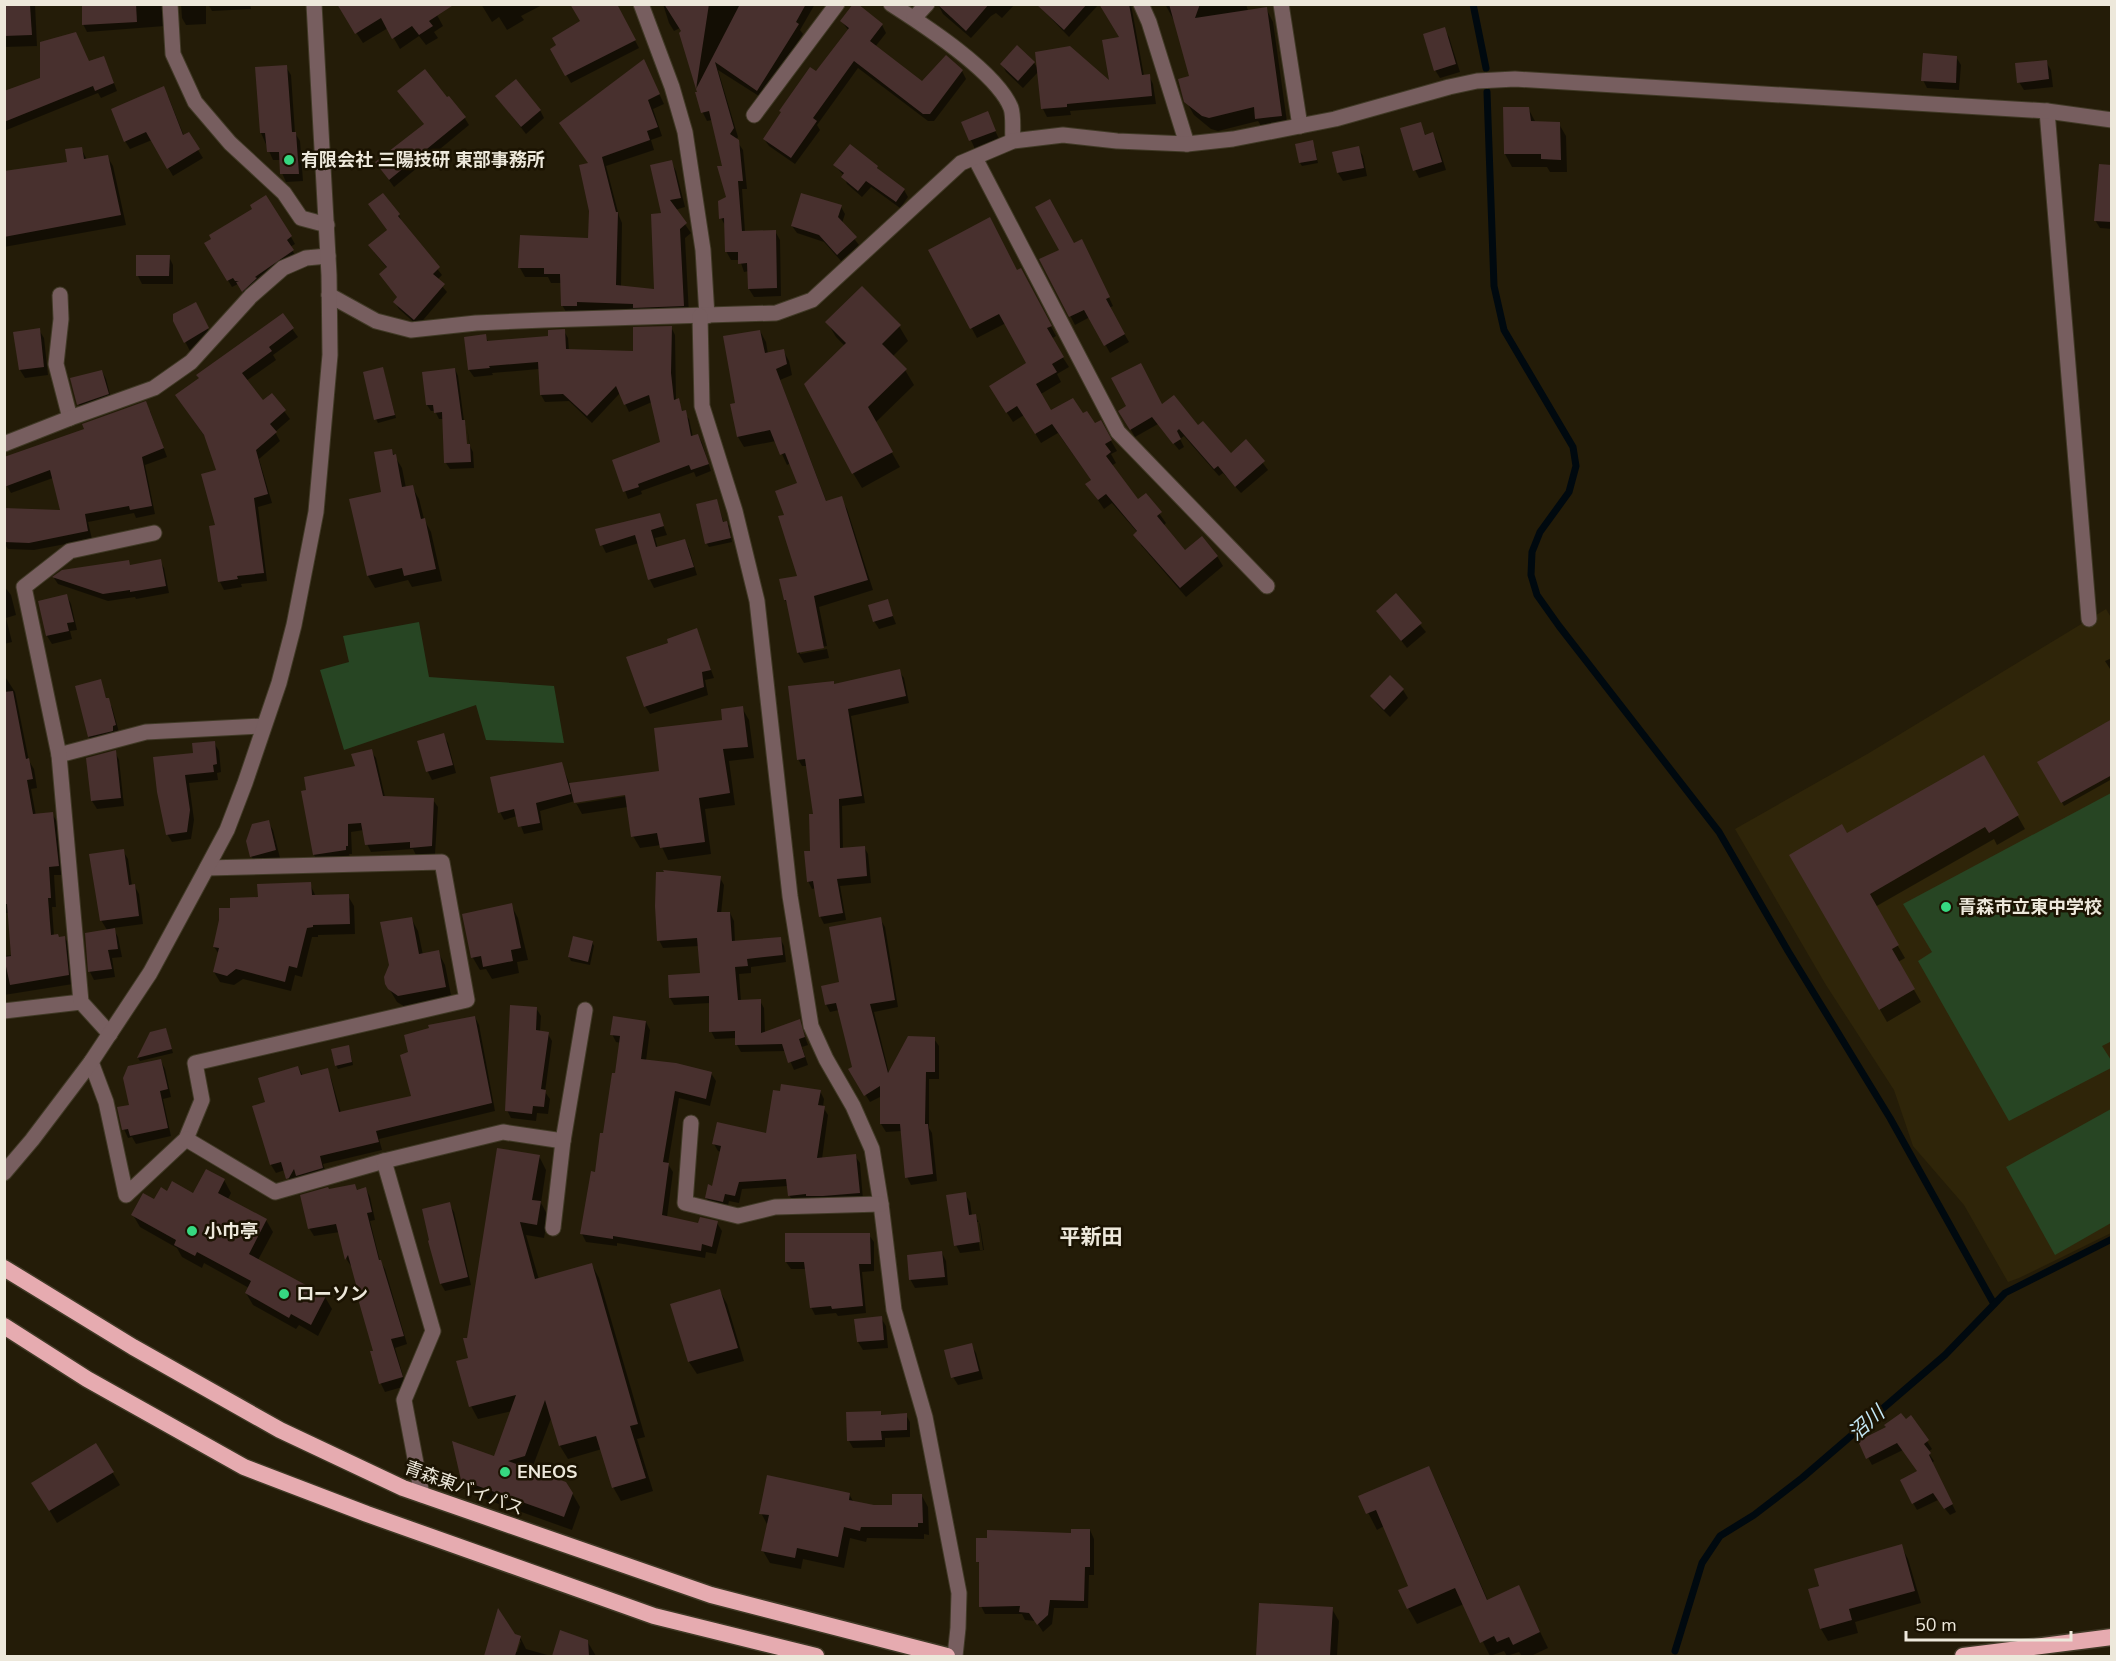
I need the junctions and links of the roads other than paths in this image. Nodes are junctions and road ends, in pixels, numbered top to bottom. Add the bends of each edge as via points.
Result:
1 (170, 4) edge
2 (314, 4) edge
3 (641, 4) edge
4 (837, 4) edge
5 (891, 4) edge
6 (927, 4) edge
7 (1141, 4) edge
8 (1281, 4) edge
9 (914, 18) junction
10 (2047, 111) junction
11 (754, 115) dead end
12 (2112, 120) edge
13 (1300, 126) junction
14 (1012, 141) junction
15 (1187, 144) junction
16 (975, 158) junction
17 (327, 225) junction
18 (328, 256) junction
19 (60, 295) dead end
20 (329, 295) junction
21 (703, 316) junction
22 (70, 418) junction
23 (4, 444) edge
24 (154, 533) dead end
25 (1267, 586) dead end
26 (2089, 619) dead end
27 (263, 726) junction
28 (59, 755) junction
29 (207, 868) junction
30 (81, 1002) junction
31 (585, 1010) dead end
32 (4, 1011) edge
33 (110, 1034) junction
34 (91, 1062) junction
35 (691, 1122) dead end
36 (186, 1139) junction
37 (563, 1141) junction
38 (384, 1161) junction
39 (4, 1173) edge
40 (882, 1204) junction
41 (553, 1228) dead end
42 (4, 1268) edge
43 (4, 1326) edge
44 (422, 1495) junction
45 (2112, 1637) edge
46 (816, 1656) edge
47 (947, 1656) edge
48 (955, 1656) edge
49 (1962, 1656) edge

1 - 17 street via 173,54 195,102 230,143 284,193 301,218
2 - 17 street
3 - 21 street via 685,132 704,250
4 - 11 street
5 - 9 street
6 - 9 street
7 - 15 street
8 - 13 street
9 - 14 street via 997,87 1011,109
10 - 12 street
10 - 13 street via 1515,79 1449,87
10 - 26 street
13 - 15 street
14 - 15 street via 1063,135
14 - 16 street
16 - 21 street via 961,163 812,300 777,313
16 - 25 street via 1118,432
17 - 18 street
18 - 20 street
18 - 22 street via 306,258 283,268 251,296 191,362 154,388
19 - 22 street via 56,364
20 - 21 street via 376,321 411,330 476,323
20 - 27 street via 330,355 316,512 294,626
21 - 40 street via 702,406 758,601 790,896 811,1026 872,1149
22 - 23 street
24 - 28 street via 70,551 24,586
27 - 28 street via 146,732
27 - 29 street via 245,783
28 - 30 street
29 - 33 street via 164,948
29 - 36 street via 442,862 466,1000 195,1062 202,1100
30 - 32 street
30 - 33 street
31 - 37 street
33 - 34 street
34 - 36 street via 106,1102 126,1195
34 - 39 street
35 - 40 street via 686,1203 738,1216 776,1207
36 - 38 street via 275,1192
37 - 38 street via 503,1132
37 - 41 street
38 - 44 street via 433,1331 404,1400
40 - 48 street via 894,1310 925,1417 959,1593
42 - 44 highway, 青森東バイパス via 280,1430
43 - 46 highway via 87,1379 244,1467 654,1616
44 - 47 highway, 青森東バイパス via 711,1595
45 - 49 highway

